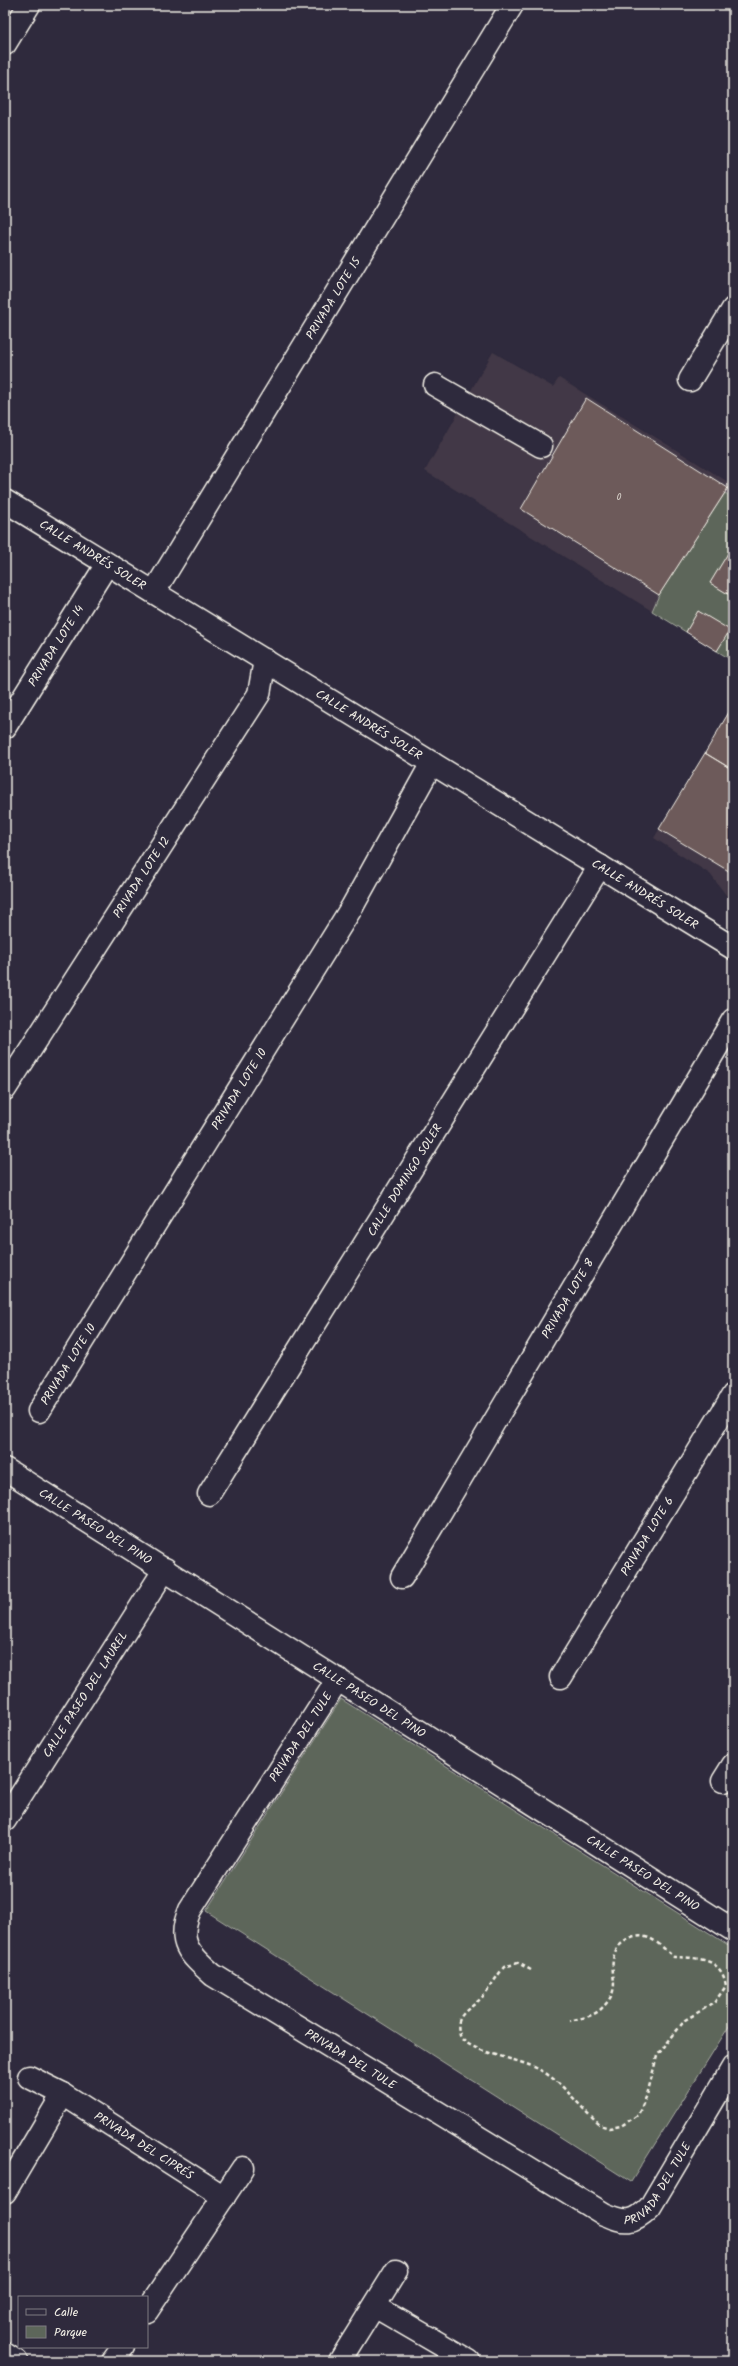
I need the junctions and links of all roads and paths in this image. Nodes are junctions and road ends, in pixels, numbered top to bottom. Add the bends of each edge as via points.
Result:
1 (29, 5) edge
2 (512, 5) edge
3 (5, 44) edge
4 (733, 309) edge
5 (690, 380) dead end
6 (435, 385) dead end
7 (541, 446) dead end
8 (5, 501) edge
9 (107, 564) junction
10 (154, 592) junction
11 (265, 660) junction
12 (5, 727) edge
13 (432, 763) junction
14 (600, 866) junction
15 (733, 948) edge
16 (733, 1020) edge
17 (5, 1089) edge
18 (733, 1395) edge
19 (38, 1411) dead end
20 (5, 1468) edge
21 (209, 1494) dead end
22 (165, 1569) junction
23 (402, 1578) dead end
24 (561, 1677) dead end
25 (338, 1679) junction
26 (5, 1820) edge
27 (733, 1930) edge
28 (531, 1970) dead end
29 (570, 2021) dead end
30 (733, 2067) edge
31 (29, 2077) dead end
32 (63, 2094) junction
33 (243, 2168) dead end
34 (5, 2192) edge
35 (224, 2197) junction
36 (396, 2271) dead end
37 (376, 2306) junction
38 (148, 2310) edge
39 (122, 2348) edge
40 (5, 2354) edge
41 (16, 2361) edge
42 (113, 2361) edge
43 (340, 2361) edge
44 (469, 2361) edge

1 - 3 street
2 - 10 street, PRIVADA LOTE 15
4 - 5 street
6 - 7 street
8 - 9 street, CALLE ANDRÉS SOLER
9 - 10 street, CALLE ANDRÉS SOLER
9 - 12 street, PRIVADA LOTE 14
10 - 11 street, CALLE ANDRÉS SOLER
11 - 13 street, CALLE ANDRÉS SOLER
11 - 17 street, PRIVADA LOTE 12 via 259,694
13 - 14 street, CALLE ANDRÉS SOLER
13 - 19 street, PRIVADA LOTE 10 via 348,914
14 - 15 street, CALLE ANDRÉS SOLER
14 - 21 street, CALLE DOMINGO SOLER
16 - 23 street, PRIVADA LOTE 8
18 - 24 street, PRIVADA LOTE 6
20 - 22 street, CALLE PASEO DEL PINO
22 - 25 street, CALLE PASEO DEL PINO
22 - 26 street, CALLE PASEO DEL LAUREL
25 - 27 street, CALLE PASEO DEL PINO
25 - 30 street, PRIVADA DEL TULE via 190,1910 183,1926 184,1938 193,1958 213,1975 604,2214 622,2221 638,2219 650,2207
28 - 29 path via 518,1963 504,1966 483,1997 466,2009 461,2016 458,2024 461,2038 472,2046 541,2071 559,2082 600,2125 610,2128 621,2126 638,2115 647,2095 657,2056 685,2020 714,2002 726,1986 725,1980 718,1967 711,1961 694,1957 674,1957 656,1940 636,1936 621,1943 613,1956 615,1985 605,2004 594,2014
31 - 32 street, PRIVADA DEL CIPRÉS
32 - 34 street
32 - 35 street, PRIVADA DEL CIPRÉS
33 - 35 street
35 - 38 street
36 - 37 street
37 - 43 street
37 - 44 street
39 - 42 street
40 - 41 street

